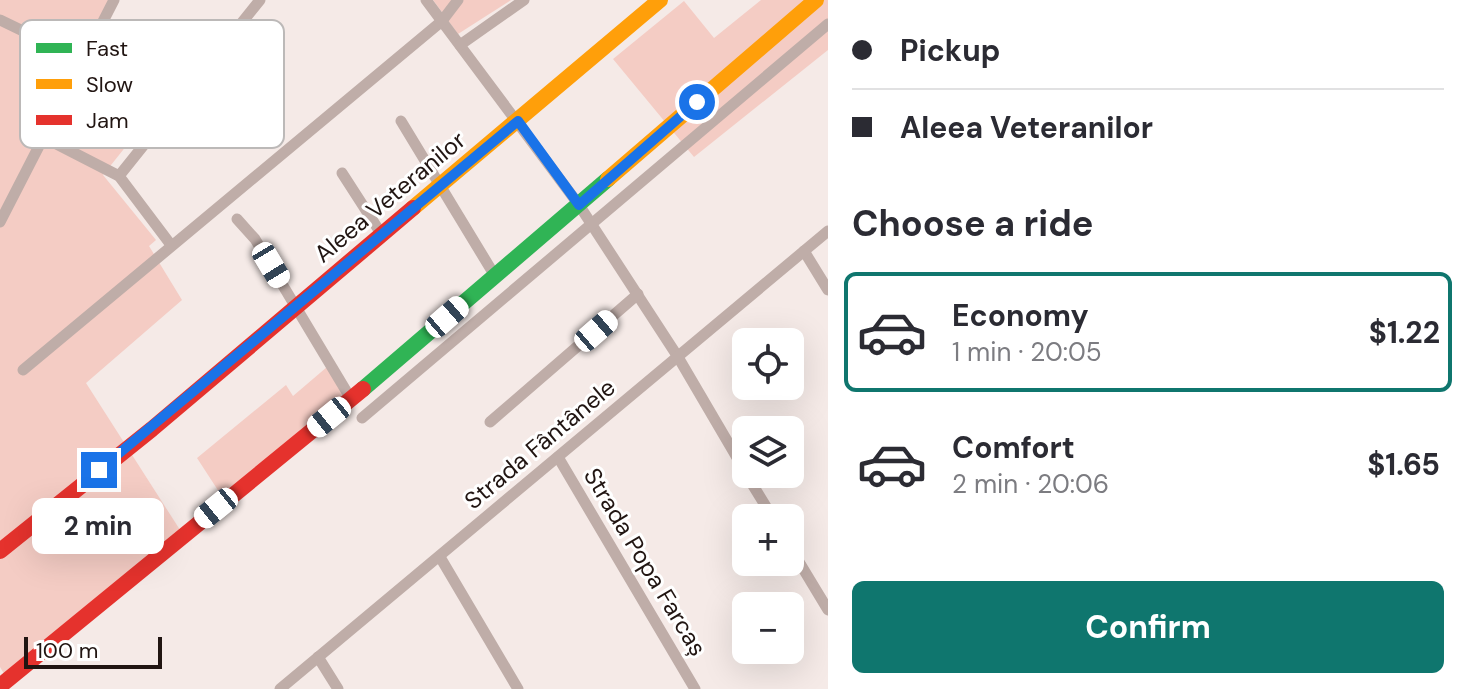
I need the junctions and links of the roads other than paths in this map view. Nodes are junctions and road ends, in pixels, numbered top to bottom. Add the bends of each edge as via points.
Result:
1 (114, 0) edge
2 (260, 0) edge
3 (426, 0) edge
4 (458, 0) edge
5 (524, 0) edge
6 (660, 0) edge
7 (816, 0) edge
8 (0, 20) edge
9 (104, 20) edge
10 (244, 20) edge
11 (442, 21) junction
12 (828, 24) edge
13 (20, 30) edge
14 (460, 45) junction
15 (401, 121) dead end
16 (518, 121) junction
17 (37, 148) edge
18 (64, 148) edge
19 (141, 148) edge
20 (342, 173) dead end
21 (119, 176) junction
22 (440, 186) junction
23 (579, 205) junction
24 (237, 219) dead end
25 (0, 222) edge
26 (592, 225) junction
27 (828, 231) edge
28 (382, 235) junction
29 (171, 245) junction
30 (804, 251) junction
31 (495, 276) junction
32 (828, 290) edge
33 (638, 294) junction
34 (296, 307) junction
35 (678, 357) junction
36 (23, 370) dead end
37 (351, 399) junction
38 (362, 418) dead end
39 (490, 422) dead end
40 (732, 450) edge
41 (558, 457) junction
42 (0, 551) edge
43 (440, 557) junction
44 (804, 570) edge
45 (828, 610) edge
46 (318, 657) junction
47 (0, 686) edge
48 (280, 689) edge
49 (338, 689) edge
50 (518, 689) edge
51 (695, 689) edge

1 - 9 street
2 - 10 street
3 - 11 street
4 - 11 street
5 - 14 street
6 - 16 street, Aleea Veteranilor
7 - 23 street
8 - 13 street
11 - 14 street
11 - 29 street
12 - 26 street
14 - 16 street
15 - 22 street
16 - 22 street, Aleea Veteranilor
16 - 23 street
17 - 25 street
18 - 21 street
19 - 21 street
20 - 28 street
21 - 29 street
22 - 28 street, Aleea Veteranilor
22 - 31 street
23 - 26 street
23 - 31 street
24 - 34 street
26 - 33 street
26 - 38 street
27 - 30 street, Strada Fântânele
28 - 34 street, Aleea Veteranilor
29 - 36 street
30 - 32 street
30 - 35 street, Strada Fântânele
31 - 37 street
33 - 35 street
33 - 39 street
34 - 37 street
34 - 42 street, Aleea Veteranilor
35 - 40 street
35 - 41 street, Strada Fântânele
37 - 47 street
41 - 43 street, Strada Fântânele
41 - 51 street, Strada Popa Farcaș
43 - 46 street, Strada Fântânele
43 - 50 street
44 - 45 street
46 - 48 street, Strada Fântânele
46 - 49 street

